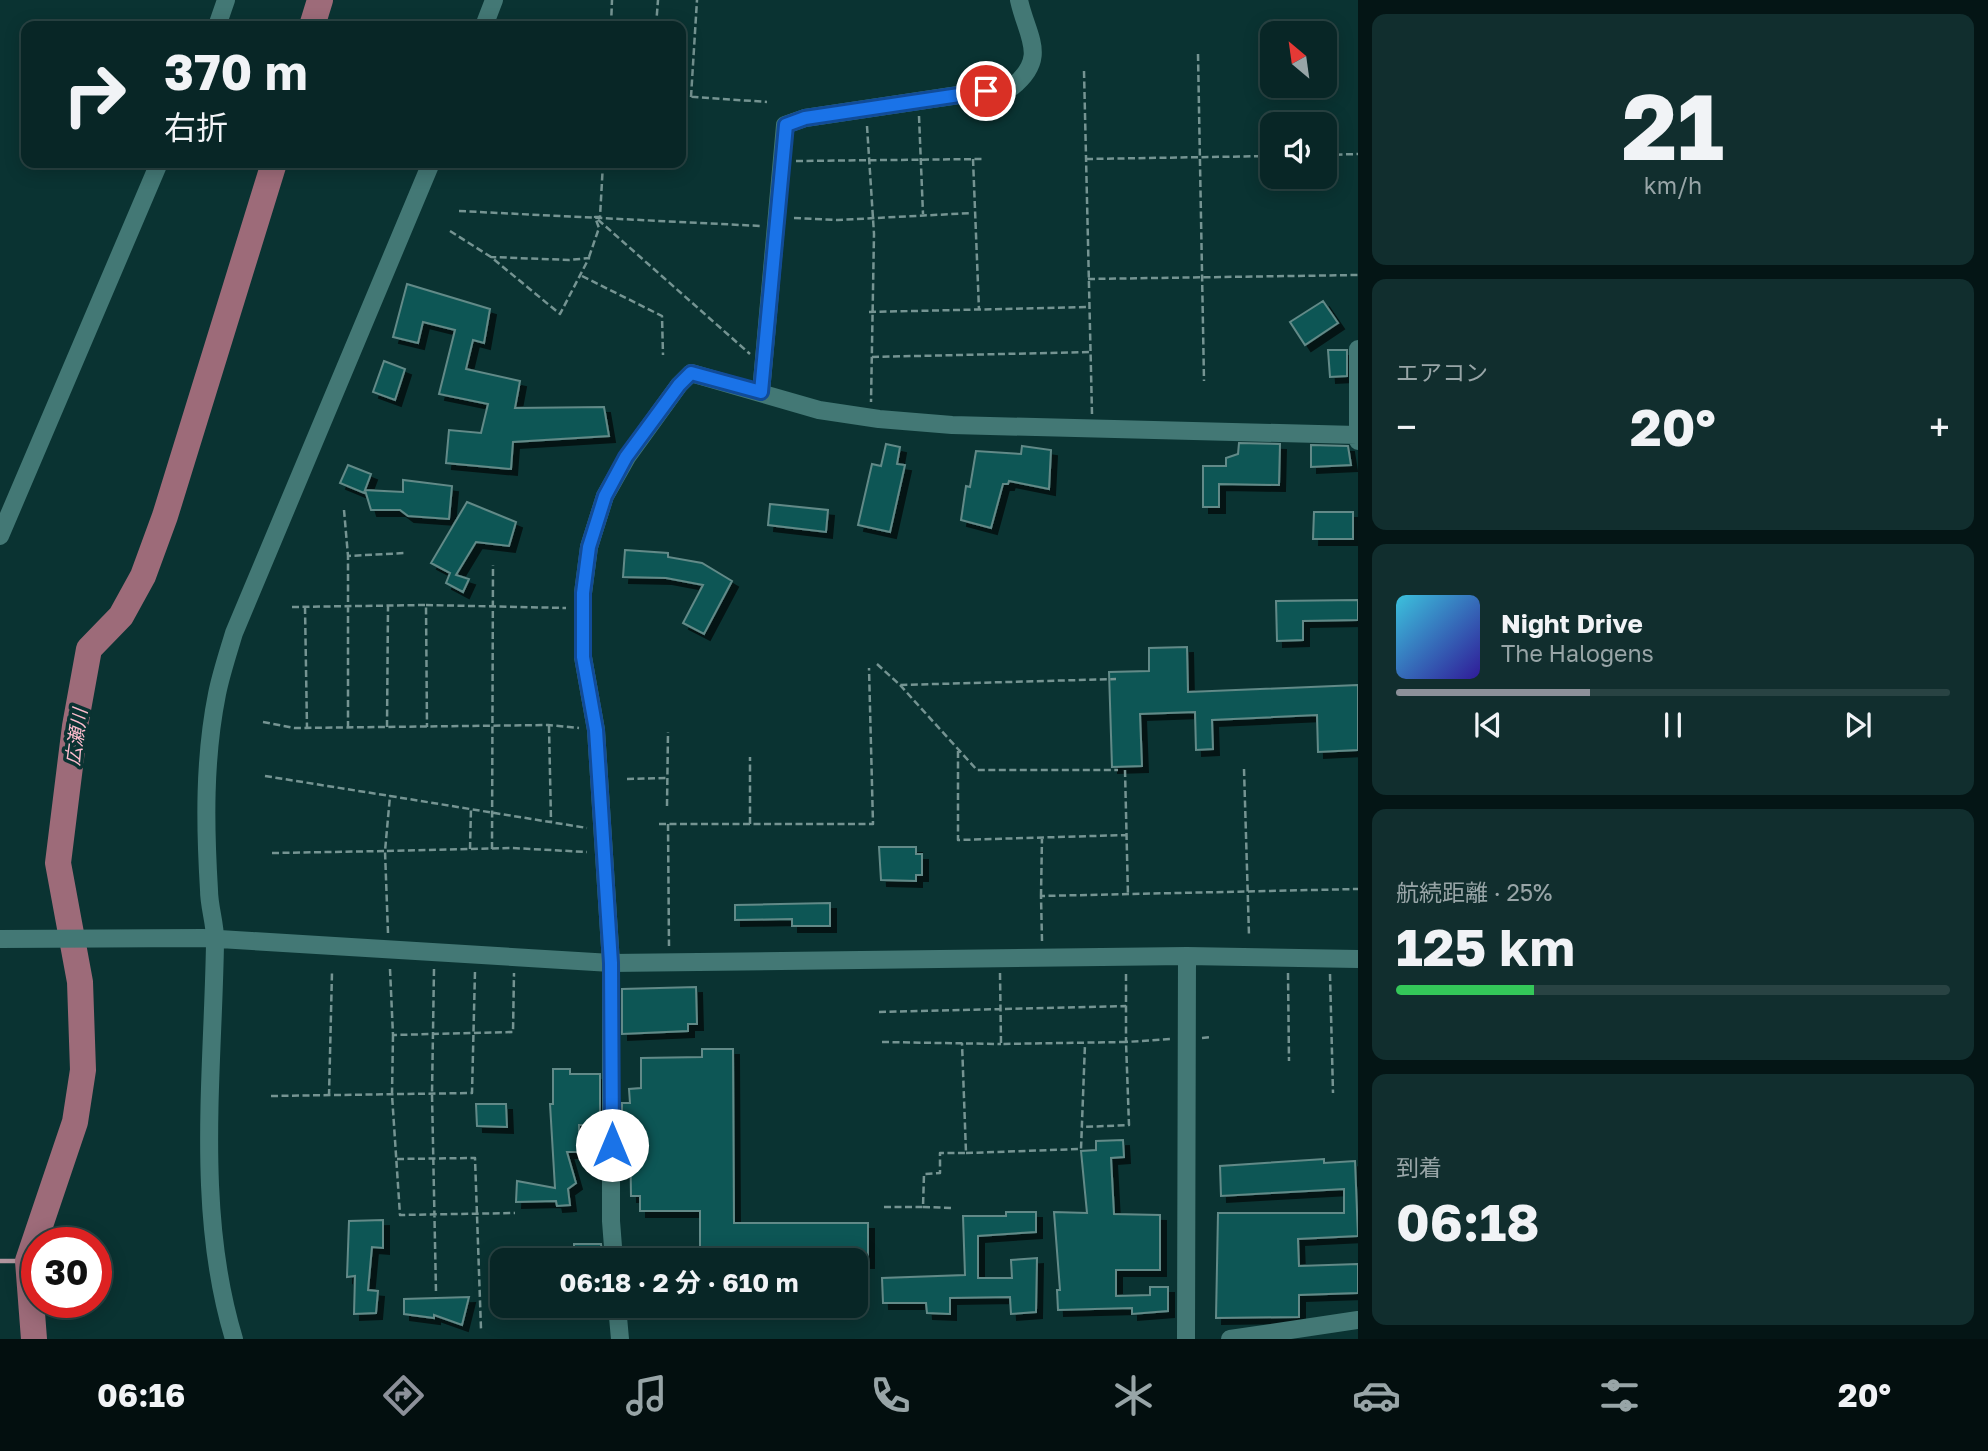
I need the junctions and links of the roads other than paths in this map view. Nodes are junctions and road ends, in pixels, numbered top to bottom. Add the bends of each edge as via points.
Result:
1 (226, 0) edge
2 (494, 0) edge
3 (1019, 0) edge
4 (218, 21) edge
5 (486, 21) edge
6 (157, 168) edge
7 (429, 168) edge
8 (1358, 349) edge
9 (761, 392) junction
10 (1357, 438) edge
11 (0, 536) edge
12 (209, 938) junction
13 (0, 939) edge
14 (1187, 956) junction
15 (1358, 959) edge
16 (611, 963) junction
17 (613, 1248) edge
18 (618, 1318) edge
19 (1358, 1320) edge
20 (234, 1339) edge
21 (620, 1339) edge
22 (1186, 1339) edge
23 (1230, 1339) edge

1 - 4 street
2 - 5 street
3 - 9 street via 1035,51 1027,75 1012,87 805,118 786,125
6 - 11 street
7 - 12 street via 234,633 216,694 206,776
8 - 10 street
9 - 10 street via 819,410 952,425
9 - 16 street via 691,373 621,465 605,496 589,547 583,657 596,730
12 - 13 street
12 - 16 street
12 - 20 street via 208,1139 215,1245 223,1303
14 - 15 street
14 - 16 street
14 - 22 street
16 - 17 street
18 - 21 street
19 - 23 street

